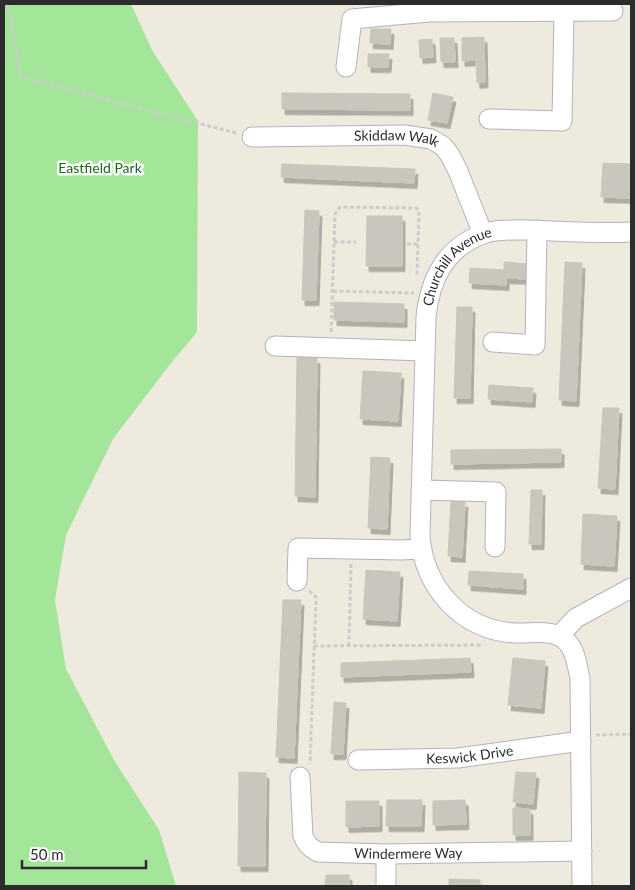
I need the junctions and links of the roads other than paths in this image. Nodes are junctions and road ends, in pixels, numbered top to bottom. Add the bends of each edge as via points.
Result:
1 (500, 8) edge
2 (613, 11) dead end
3 (564, 12) junction
4 (346, 67) dead end
5 (489, 119) dead end
6 (252, 137) road end
7 (537, 230) junction
8 (631, 232) edge
9 (484, 234) junction
10 (493, 342) dead end
11 (275, 346) dead end
12 (425, 350) junction
13 (421, 490) junction
14 (495, 548) dead end
15 (421, 549) junction
16 (297, 582) road end
17 (631, 588) edge
18 (559, 636) junction
19 (581, 738) junction
20 (358, 760) dead end
21 (300, 776) road end
22 (582, 850) junction
23 (386, 854) junction
24 (386, 886) edge
25 (582, 886) edge

1 - 3 street
1 - 4 street via 352,20
2 - 3 street
3 - 5 street via 562,121
6 - 9 street, Skiddaw Walk via 405,135 431,139 450,155
7 - 8 street, Churchill Avenue
7 - 9 street, Churchill Avenue
7 - 10 street via 535,345
9 - 12 street, Churchill Avenue via 460,246 433,281 428,299
11 - 12 street
12 - 13 street, Churchill Avenue
13 - 14 street via 496,492
13 - 15 street, Churchill Avenue
15 - 16 street via 298,548
15 - 18 street, Churchill Avenue via 434,585 464,617 499,631
17 - 18 street via 576,618
18 - 19 street via 567,641 577,663
19 - 20 street, Keswick Drive via 458,758
19 - 22 street
21 - 23 street, Windermere Way via 303,836 311,848 328,853
22 - 23 street, Windermere Way
22 - 25 street
23 - 24 street

